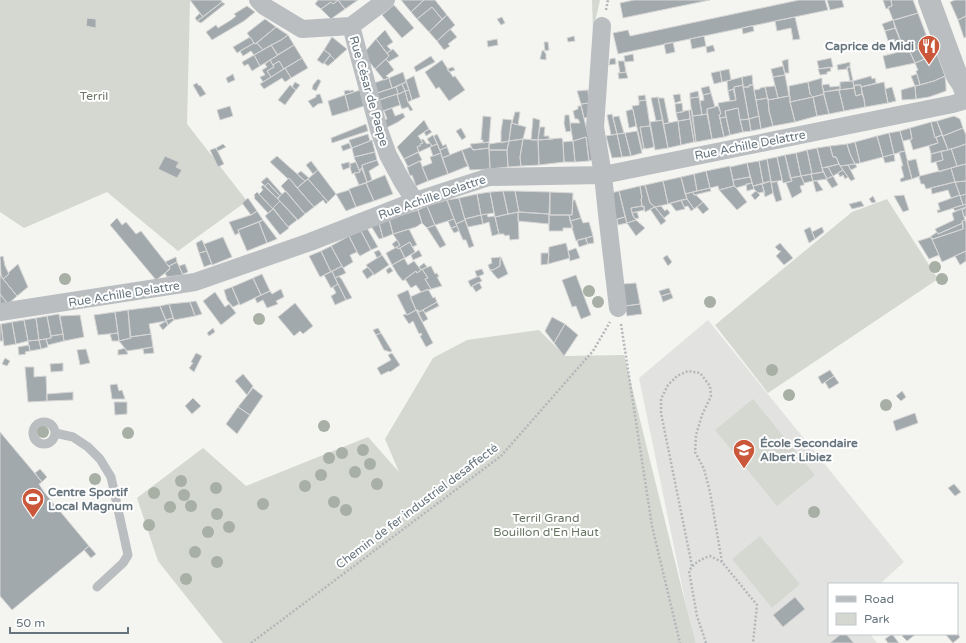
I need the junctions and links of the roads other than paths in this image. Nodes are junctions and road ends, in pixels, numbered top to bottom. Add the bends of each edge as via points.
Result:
1 (258, 0) edge
2 (386, 0) edge
3 (929, 0) edge
4 (351, 26) junction
5 (602, 26) dead end
6 (966, 93) edge
7 (966, 100) edge
8 (603, 175) junction
9 (415, 201) junction
10 (618, 308) road end
11 (0, 312) edge
12 (55, 433) dead end
13 (97, 587) dead end

1 - 4 street, Rue César de Paepe via 302,29
2 - 4 street
3 - 6 street via 957,76
4 - 9 street, Rue César de Paepe via 388,155
5 - 8 street via 595,127
7 - 8 street, Rue Achille Delattre
8 - 9 street, Rue Achille Delattre via 489,177
8 - 10 street
9 - 11 street, Rue Achille Delattre via 310,242 196,282
12 - 13 lane via 73,437 88,447 100,459 111,477 128,555

